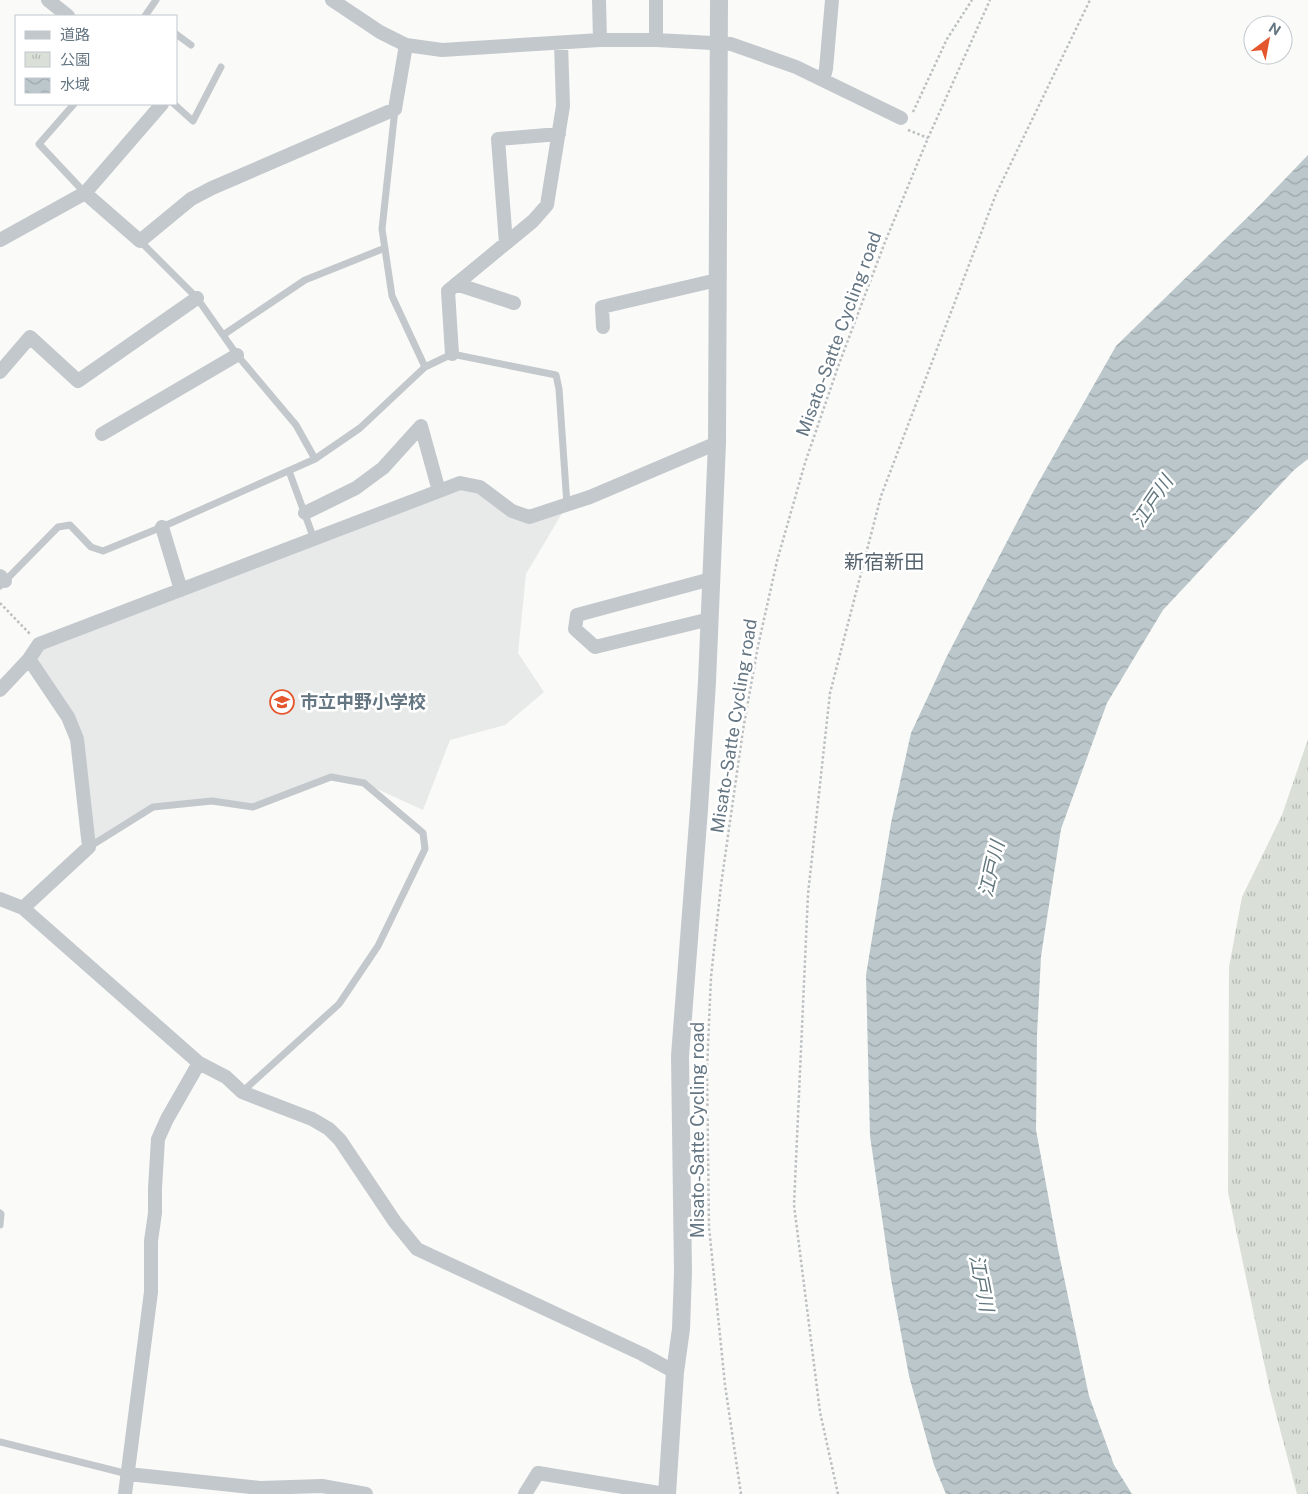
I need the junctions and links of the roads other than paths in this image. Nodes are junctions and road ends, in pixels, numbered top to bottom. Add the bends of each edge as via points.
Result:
1 (48, 0) edge
2 (156, 0) edge
3 (332, 0) edge
4 (599, 0) edge
5 (656, 0) edge
6 (719, 0) edge
7 (832, 0) edge
8 (67, 15) edge
9 (149, 15) edge
10 (178, 35) edge
11 (600, 40) junction
12 (656, 40) junction
13 (561, 43) junction
14 (719, 44) junction
15 (191, 45) dead end
16 (406, 45) junction
17 (221, 67) dead end
18 (823, 80) junction
19 (73, 105) edge
20 (161, 105) edge
21 (175, 105) edge
22 (395, 110) junction
23 (905, 121) road end
24 (559, 134) junction
25 (85, 193) junction
26 (0, 240) edge
27 (140, 241) junction
28 (506, 243) junction
29 (385, 248) junction
30 (717, 280) junction
31 (456, 284) junction
32 (198, 298) junction
33 (514, 303) dead end
34 (603, 327) dead end
35 (223, 335) junction
36 (452, 354) junction
37 (237, 355) junction
38 (425, 366) junction
39 (0, 372) edge
40 (102, 434) dead end
41 (717, 443) junction
42 (315, 459) junction
43 (289, 471) junction
44 (439, 491) junction
45 (567, 505) junction
46 (305, 513) junction
47 (162, 527) junction
48 (314, 539) junction
49 (711, 578) junction
50 (2, 581) edge
51 (181, 590) junction
52 (710, 619) junction
53 (29, 659) junction
54 (0, 690) edge
55 (89, 848) junction
56 (0, 899) edge
57 (23, 908) junction
58 (200, 1063) junction
59 (242, 1092) junction
60 (0, 1213) edge
61 (0, 1225) edge
62 (675, 1372) junction
63 (0, 1442) edge
64 (128, 1474) junction
65 (267, 1491) edge
66 (125, 1494) edge
67 (366, 1494) edge
68 (526, 1494) edge
69 (666, 1494) edge

1 - 8 street
2 - 9 lane
3 - 16 street
4 - 11 street
5 - 12 street
6 - 14 street
7 - 18 street
10 - 15 lane
11 - 12 street
11 - 13 street
12 - 14 street
13 - 16 street via 442,50
13 - 24 street via 563,106
14 - 18 street via 731,44 796,66
14 - 30 street
16 - 22 street
17 - 21 lane via 193,122
18 - 23 street
19 - 25 lane via 39,144
20 - 25 street
22 - 27 street via 212,188 191,199
22 - 29 lane via 382,229
24 - 28 street via 547,205
24 - 28 street via 498,138
25 - 26 street
25 - 27 street
27 - 32 lane
28 - 31 street
29 - 35 lane via 305,280
29 - 38 lane via 392,296
30 - 34 street via 602,306
30 - 41 street
31 - 33 street
31 - 36 street via 448,290
32 - 35 lane
32 - 39 street via 78,381 30,337
35 - 37 lane
36 - 38 lane
36 - 45 lane via 556,376 560,389
37 - 40 street
37 - 42 lane via 296,424
38 - 42 lane via 360,428
41 - 45 street
41 - 49 street
42 - 43 lane
43 - 46 lane
43 - 47 lane
44 - 45 street via 460,483 480,487 512,511 529,518
44 - 46 street via 422,426 384,468 356,488
44 - 48 street
46 - 48 lane
47 - 50 lane via 103,551 91,547 70,525 58,527
47 - 51 street
48 - 51 street
49 - 52 street
49 - 52 street via 577,614 575,629 595,647
51 - 53 street via 39,644
52 - 62 street via 680,1056 683,1272 681,1329
53 - 54 street
53 - 55 street via 68,717 77,739
55 - 57 street
55 - 59 lane via 153,806 212,801 253,807 332,777 364,783 423,833 425,849 382,938 339,1004
56 - 57 street
57 - 58 street
58 - 59 street via 226,1077
58 - 64 street via 158,1139 151,1292
59 - 62 street via 312,1119 329,1129 417,1248
60 - 61 lane
62 - 69 street
63 - 64 lane
64 - 65 street
64 - 66 street
65 - 67 street via 322,1486
68 - 69 street via 538,1473

